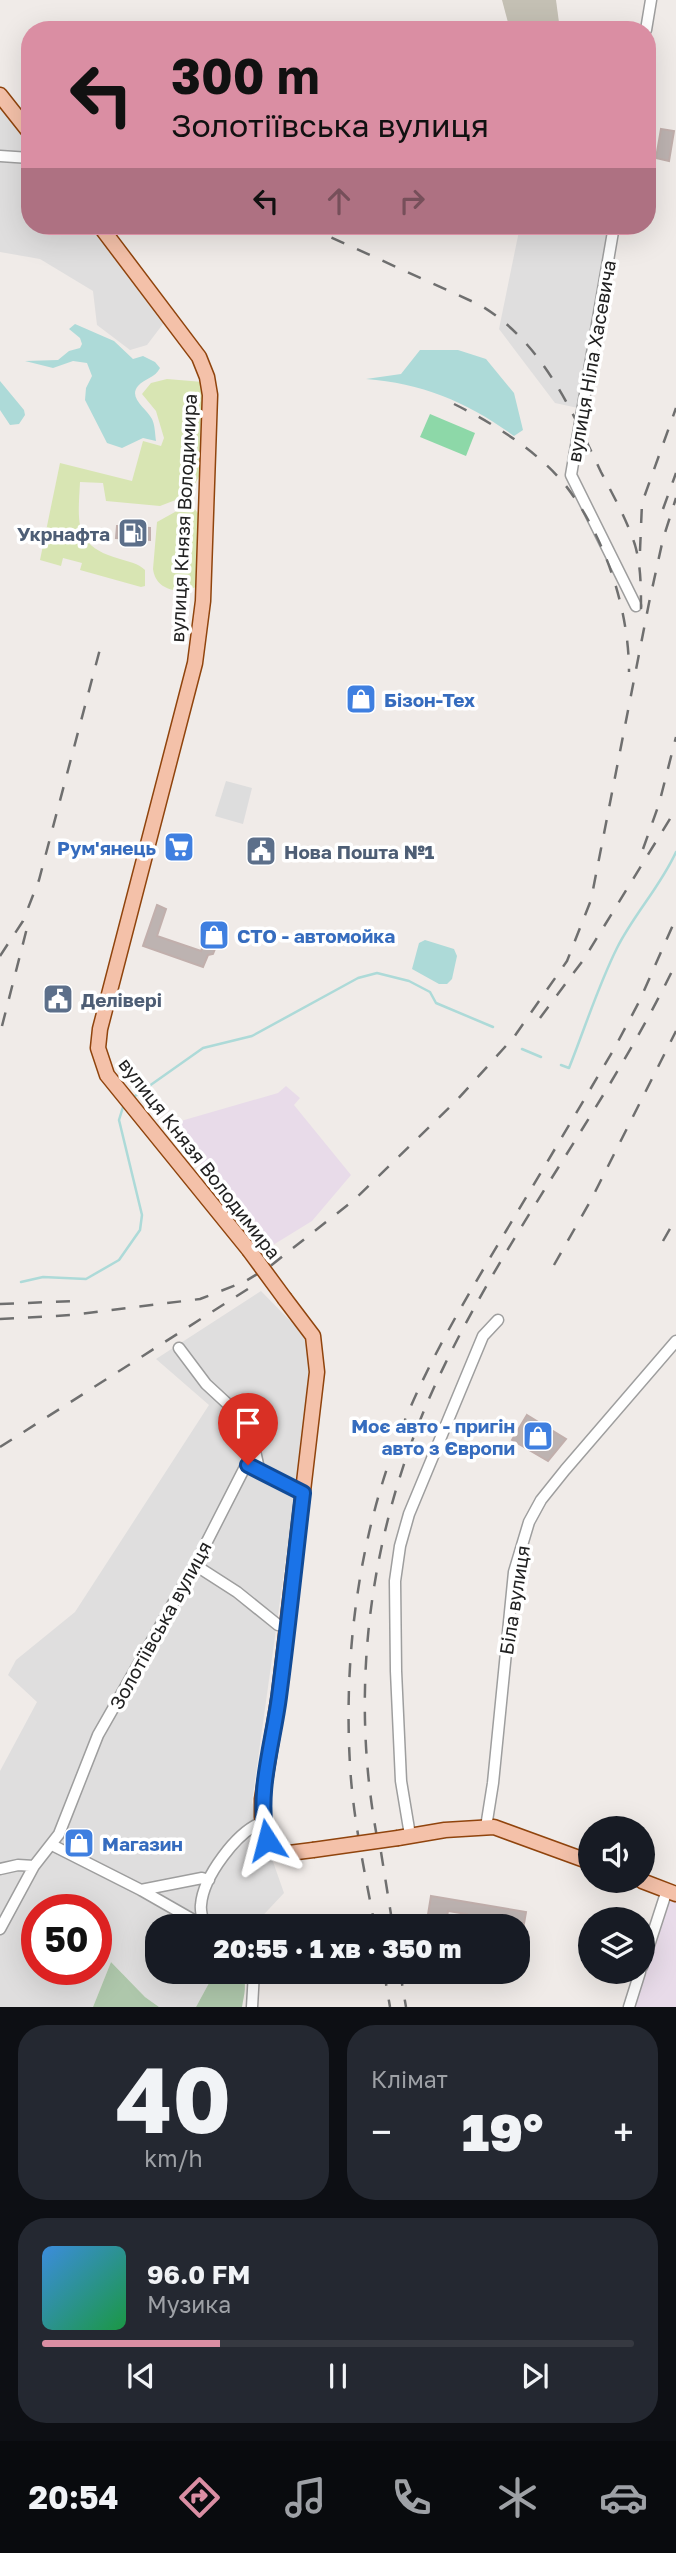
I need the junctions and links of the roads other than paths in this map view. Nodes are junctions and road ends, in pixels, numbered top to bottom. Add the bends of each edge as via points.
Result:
1 (651, 0) edge
2 (648, 21) edge
3 (0, 95) edge
4 (21, 122) edge
5 (0, 156) edge
6 (21, 157) edge
7 (107, 235) edge
8 (612, 235) edge
9 (636, 606) dead end
10 (498, 1321) dead end
11 (676, 1341) edge
12 (179, 1348) dead end
13 (259, 1469) junction
14 (303, 1493) junction
15 (195, 1565) junction
16 (287, 1627) junction
17 (263, 1822) junction
18 (486, 1827) junction
19 (405, 1836) junction
20 (52, 1845) junction
21 (578, 1857) edge
22 (34, 1866) junction
23 (0, 1869) edge
24 (209, 1881) junction
25 (655, 1886) edge
26 (141, 1890) junction
27 (672, 1892) edge
28 (183, 1914) edge
29 (203, 1914) edge
30 (0, 1929) edge
31 (655, 1934) edge
32 (253, 1984) edge
33 (636, 1984) edge
34 (252, 2007) edge
35 (629, 2007) edge

1 - 2 street
3 - 4 main road
5 - 6 street
7 - 14 main road, вулиця Князя Володимира, bridge via 199,357 210,395 203,601 195,663 98,1048 107,1075 313,1336 317,1354
8 - 9 street, вулиця Ніла Хасевича via 571,475
10 - 19 street via 483,1336 400,1546 395,1581 396,1671
11 - 18 street, Біла вулиця via 565,1470 529,1522 514,1572
12 - 13 street via 250,1429
13 - 14 street
13 - 15 street, Золотіївська вулиця via 244,1467
14 - 16 main road, вулиця Князя Володимира
15 - 16 street
15 - 20 street, Золотіївська вулиця via 98,1735
16 - 17 main road, вулиця Князя Володимира via 262,1799
17 - 19 main road, bridge via 267,1840 289,1853
17 - 24 street via 237,1839
18 - 19 main road
18 - 21 main road
20 - 22 street, Золотіївська вулиця
20 - 26 street
22 - 23 street
22 - 30 street, Золотіївська вулиця
24 - 26 street via 202,1878
24 - 29 street via 201,1903
25 - 27 main road
26 - 28 street
27 - 31 street
32 - 34 street
33 - 35 street

